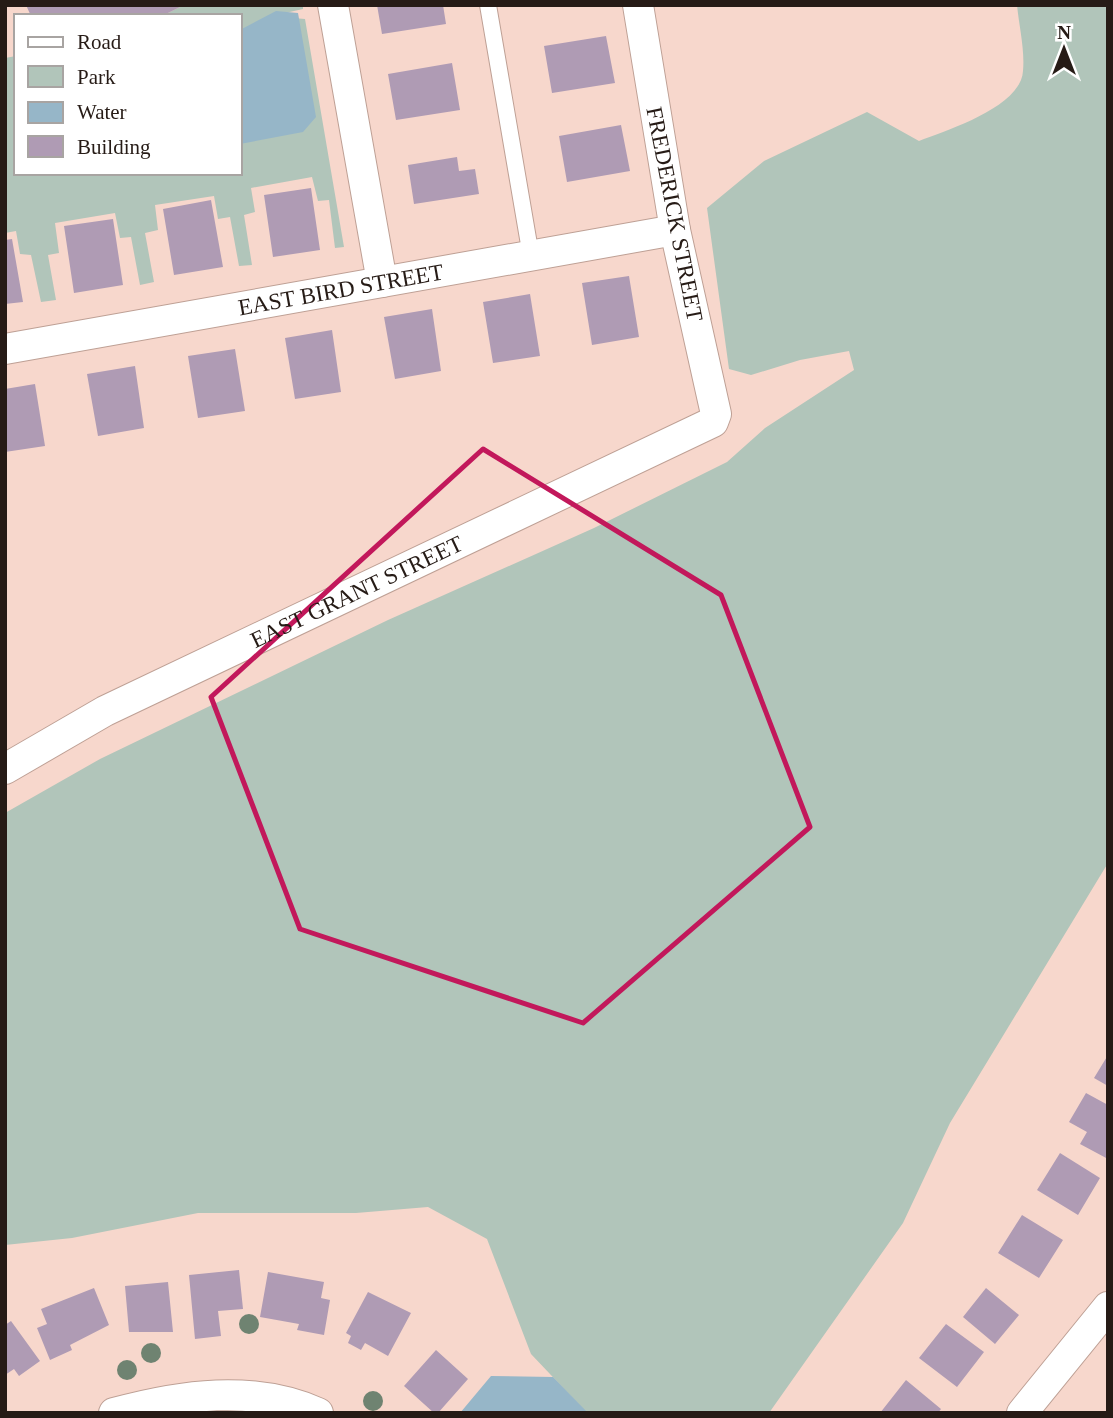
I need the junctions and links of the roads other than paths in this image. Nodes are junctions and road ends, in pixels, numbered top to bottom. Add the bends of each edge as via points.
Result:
1 (333, 5) edge
2 (488, 5) edge
3 (638, 5) edge
4 (675, 230) junction
5 (531, 256) junction
6 (382, 282) junction
7 (5, 349) edge
8 (713, 422) joint
9 (5, 769) edge
10 (1108, 1307) edge
11 (114, 1413) edge
12 (318, 1413) edge
13 (1022, 1413) edge

1 - 6 street
2 - 5 lane
3 - 4 street, FREDERICK STREET
4 - 5 street, EAST BIRD STREET
4 - 8 street, FREDERICK STREET via 716,414
5 - 6 street, EAST BIRD STREET
6 - 7 street, EAST BIRD STREET
8 - 9 street, EAST GRANT STREET via 105,711
10 - 13 street
11 - 12 street via 151,1403 218,1395 280,1400

